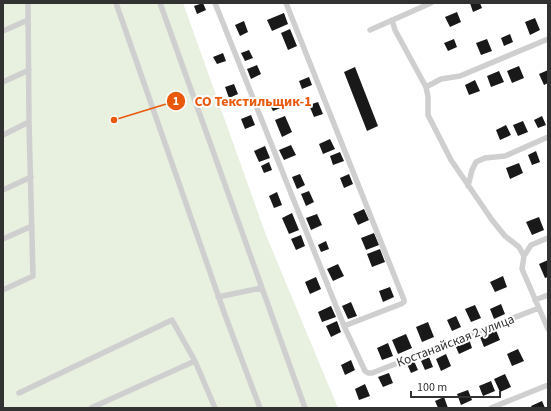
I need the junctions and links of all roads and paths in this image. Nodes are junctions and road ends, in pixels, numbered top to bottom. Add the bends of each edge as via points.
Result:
1 (28, 3) edge
2 (116, 3) edge
3 (160, 3) edge
4 (215, 3) edge
5 (286, 3) edge
6 (431, 3) edge
7 (28, 20) junction
8 (392, 20) junction
9 (370, 30) dead end
10 (3, 31) edge
11 (548, 39) edge
12 (29, 70) junction
13 (3, 82) edge
14 (426, 87) junction
15 (29, 122) junction
16 (3, 135) edge
17 (548, 137) edge
18 (30, 177) junction
19 (468, 186) junction
20 (3, 190) edge
21 (32, 226) junction
22 (548, 238) edge
23 (3, 240) edge
24 (524, 256) junction
25 (261, 288) junction
26 (3, 290) edge
27 (548, 295) edge
28 (218, 297) junction
29 (535, 300) junction
30 (539, 308) junction
31 (344, 326) junction
32 (548, 329) edge
33 (195, 361) junction
34 (548, 385) edge
35 (19, 393) dead end
36 (91, 408) edge
37 (215, 408) edge
38 (260, 408) edge
39 (305, 408) edge
40 (490, 408) edge

1 - 7 street
2 - 28 street
3 - 25 street
4 - 31 street
5 - 31 street via 404,300 401,304
6 - 8 street
7 - 10 street
7 - 12 street
8 - 9 street
8 - 14 street
11 - 14 street via 460,76 441,79
12 - 13 street
12 - 15 street
14 - 19 street via 428,115 450,160
15 - 16 street
15 - 18 street
17 - 19 street via 505,156 485,158 476,162
18 - 20 street
18 - 21 street
19 - 24 street via 492,220 519,247
21 - 23 street
21 - 26 street via 33,276
22 - 24 street via 531,245
24 - 29 street via 522,269
25 - 28 street
25 - 39 street
27 - 29 street
28 - 38 street
29 - 30 street
30 - 31 street, Костанайская 2 улица via 372,373 365,371
30 - 32 street
33 - 35 street via 172,320
33 - 36 street
33 - 37 street
34 - 40 street

